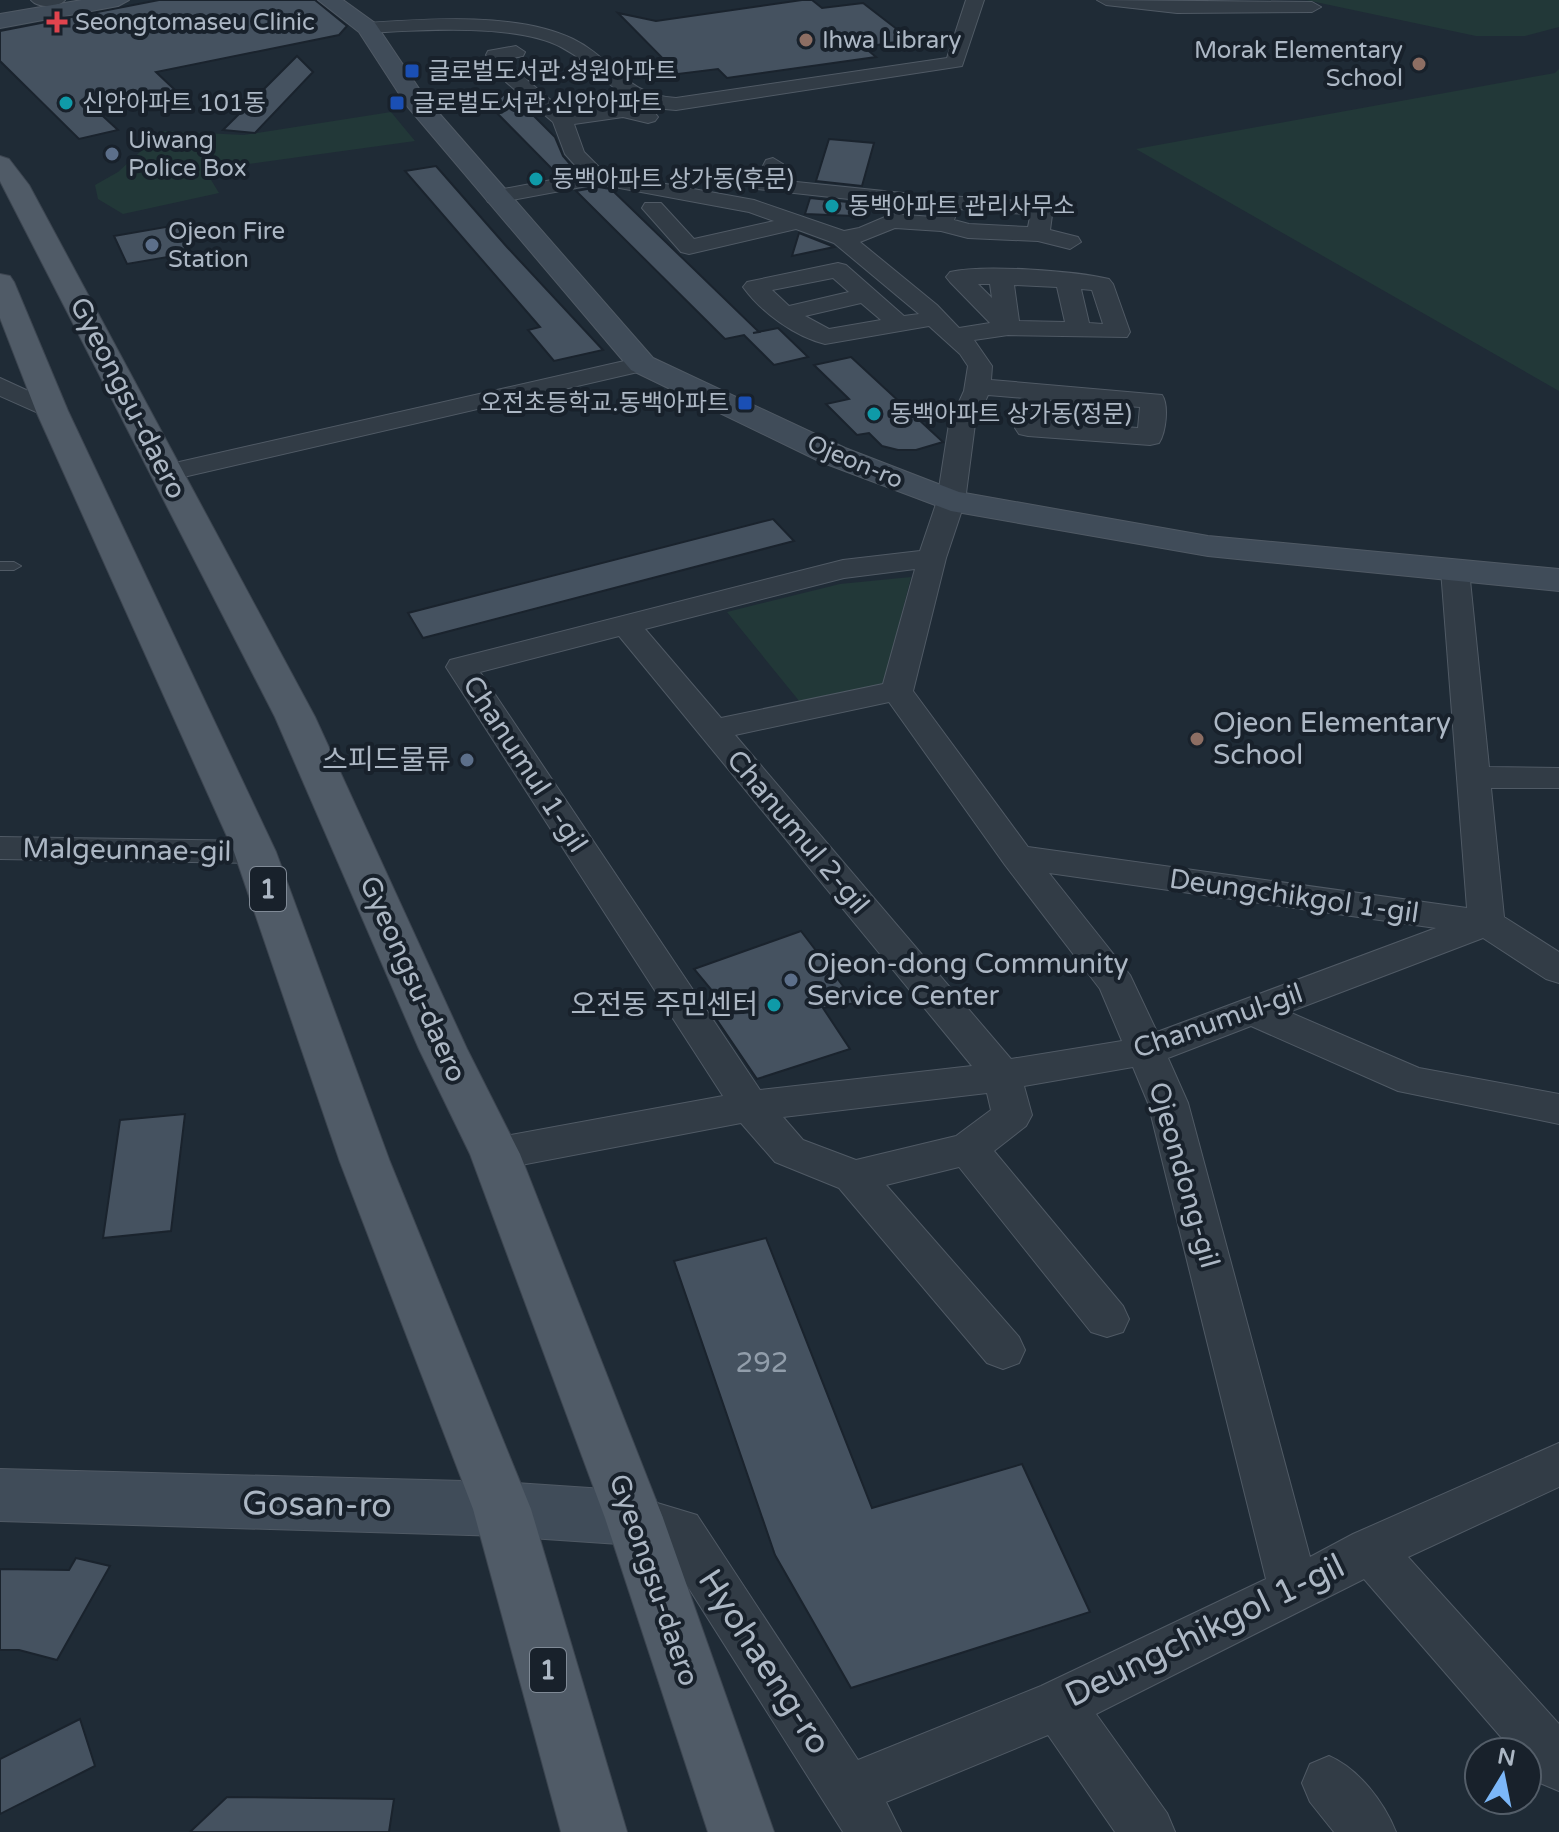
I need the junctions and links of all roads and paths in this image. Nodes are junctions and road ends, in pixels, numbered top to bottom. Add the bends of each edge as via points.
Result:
1 (40, 0) edge
2 (56, 0) edge
3 (118, 0) edge
4 (329, 0) edge
5 (975, 0) edge
6 (1106, 0) edge
7 (1312, 7) dead end
8 (0, 21) edge
9 (367, 28) junction
10 (516, 52) dead end
11 (648, 117) dead end
12 (562, 120) junction
13 (0, 164) edge
14 (773, 164) dead end
15 (598, 178) junction
16 (496, 197) junction
17 (653, 208) dead end
18 (892, 221) junction
19 (797, 222) junction
20 (842, 238) junction
21 (1070, 242) dead end
22 (1001, 277) junction
23 (1067, 281) junction
24 (0, 282) edge
25 (864, 295) junction
26 (784, 314) junction
27 (935, 318) junction
28 (898, 323) junction
29 (1008, 328) junction
30 (1079, 330) junction
31 (954, 336) junction
32 (642, 364) junction
33 (0, 386) edge
34 (978, 387) junction
35 (1039, 391) junction
36 (1093, 395) junction
37 (52, 411) junction
38 (1090, 433) junction
39 (166, 473) junction
40 (951, 501) junction
41 (932, 558) junction
42 (1455, 570) junction
43 (1559, 580) edge
44 (626, 625) junction
45 (897, 691) junction
46 (713, 730) junction
47 (1471, 777) junction
48 (1559, 778) edge
49 (0, 848) edge
50 (255, 852) junction
51 (1017, 857) junction
52 (1486, 923) junction
53 (1559, 970) edge
54 (1252, 1011) junction
55 (1146, 1051) junction
56 (1002, 1076) junction
57 (750, 1106) junction
58 (1559, 1109) edge
59 (968, 1149) junction
60 (495, 1154) junction
61 (854, 1177) junction
62 (1107, 1319) dead end
63 (1003, 1350) dead end
64 (1559, 1464) edge
65 (0, 1495) edge
66 (502, 1509) junction
67 (634, 1518) junction
68 (1370, 1550) junction
69 (1294, 1591) junction
70 (1058, 1705) junction
71 (1559, 1764) edge
72 (1329, 1783) dead end
73 (861, 1812) edge
74 (594, 1832) edge
75 (741, 1832) edge
76 (1148, 1832) edge
77 (1369, 1832) edge

1 - 2 street
3 - 8 street
4 - 9 street, Ojeon-ro
5 - 9 street via 955,62 676,104 645,100 582,52 553,37 457,27
6 - 7 street via 1177,8
9 - 16 street, Ojeon-ro via 415,101
10 - 12 street via 495,55
11 - 12 street via 623,111 602,120
12 - 15 street via 575,154
13 - 39 main road, Gyeongsu-daero via 53,253
14 - 18 street via 764,185 813,179 870,183 906,199
15 - 16 street
15 - 19 street via 754,206
16 - 32 street, Ojeon-ro
17 - 19 street via 689,247
18 - 20 street
18 - 21 street via 1038,234
19 - 20 street
20 - 27 street
22 - 23 street
22 - 29 street
22 - 29 street via 958,277
23 - 30 street
23 - 30 street via 1101,284 1118,332
24 - 37 main road, 1
25 - 26 street
25 - 26 street via 838,270 755,287
25 - 28 street
26 - 28 street via 825,337
27 - 28 street
27 - 31 street
29 - 30 street
29 - 31 street
31 - 34 street via 980,366
32 - 39 street
32 - 40 street, Ojeon-ro via 833,455
33 - 37 street
34 - 35 street
34 - 40 street via 962,424
35 - 36 street
35 - 38 street via 1028,428
36 - 38 street
36 - 38 street via 1153,400 1150,437
37 - 50 main road, 1
39 - 60 main road, Gyeongsu-daero via 295,717
40 - 41 street
40 - 42 street, Ojeon-ro via 1208,546
41 - 44 street, Chanumul 1-gil via 843,569
41 - 45 street
42 - 43 street, Ojeon-ro
42 - 47 street
44 - 46 street, Chanumul 2-gil
44 - 57 street, Chanumul 1-gil via 461,667
45 - 46 street
45 - 51 street, Ojeondong-gil
46 - 56 street, Chanumul 2-gil
47 - 48 street
47 - 52 street
49 - 50 street, Malgeunnae-gil
50 - 66 main road, 1 via 365,1162
51 - 52 street, Deungchikgol 1-gil
51 - 55 street, Ojeondong-gil via 1117,984
52 - 53 street, Deungchikgol 1-gil
52 - 54 street, Chanumul-gil
54 - 55 street, Chanumul-gil
54 - 58 street via 1412,1081
55 - 56 street, Chanumul-gil
55 - 69 street, Ojeondong-gil via 1168,1103
56 - 57 street, Chanumul-gil
56 - 59 street via 1012,1115
57 - 60 street, Chanumul-gil
57 - 61 street via 789,1151
59 - 61 street
59 - 62 street
60 - 67 main road, Gyeongsu-daero
61 - 63 street
64 - 68 street, Deungchikgol 1-gil
65 - 66 street, Gosan-ro
66 - 67 street, Gosan-ro
66 - 74 main road, 1
67 - 73 street, Hyohaeng-ro via 680,1531
67 - 75 main road, Gyeongsu-daero
68 - 69 street, Deungchikgol 1-gil
68 - 71 street
69 - 70 street, Deungchikgol 1-gil
70 - 73 street, Deungchikgol 1-gil
70 - 76 street
72 - 77 street

